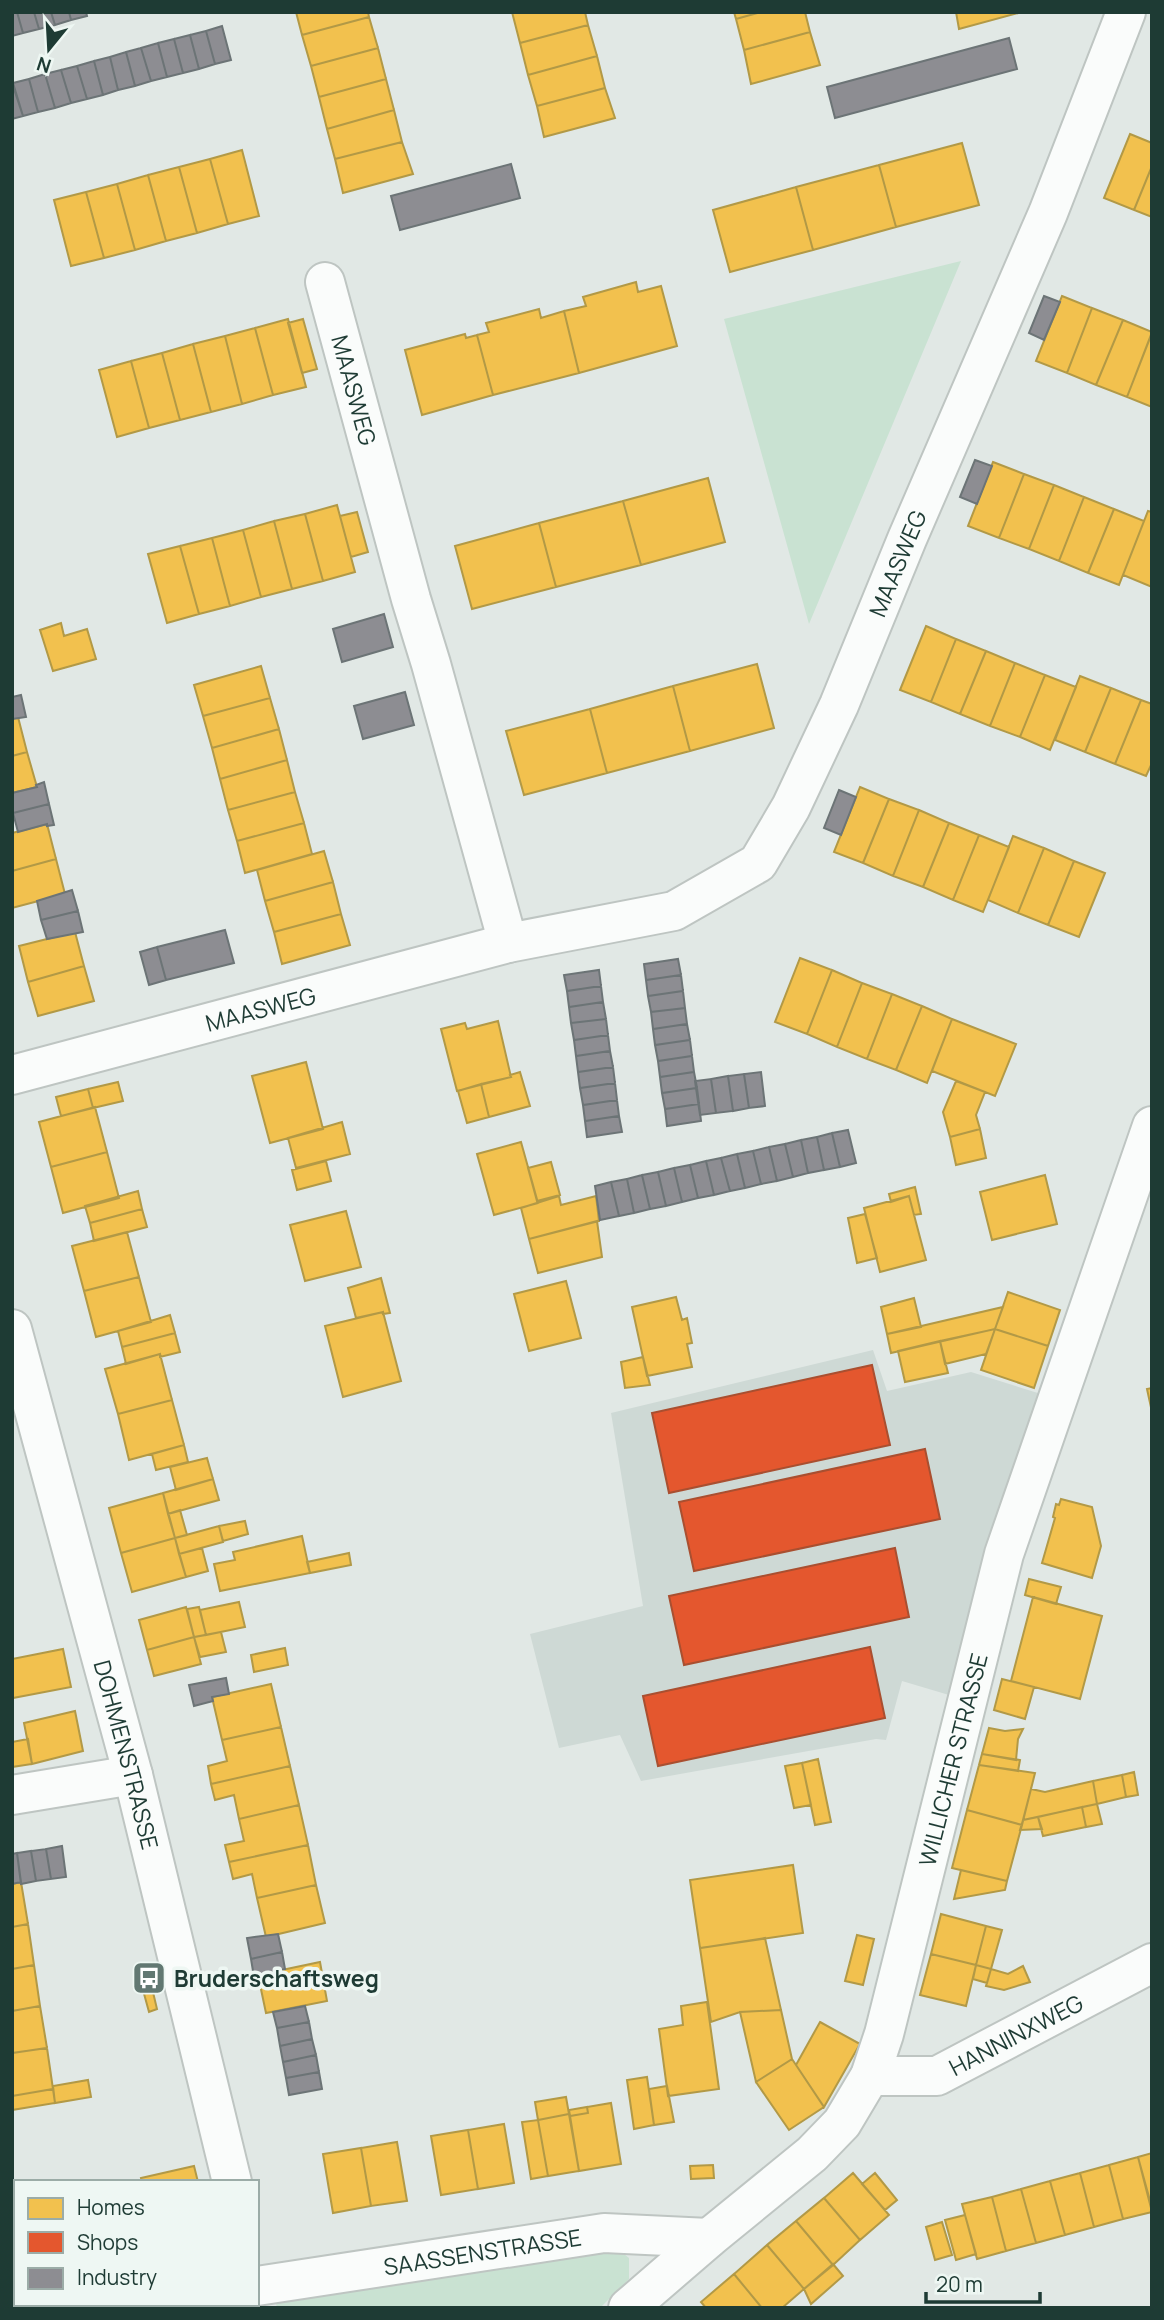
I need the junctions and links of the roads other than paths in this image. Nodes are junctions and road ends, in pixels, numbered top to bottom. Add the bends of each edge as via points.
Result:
1 (1126, 12) edge
2 (325, 282) dead end
3 (509, 943) junction
4 (12, 1075) edge
5 (1152, 1126) edge
6 (12, 1329) edge
7 (133, 1775) junction
8 (12, 1795) edge
9 (1152, 1963) edge
10 (870, 2076) junction
11 (232, 2180) edge
12 (709, 2238) junction
13 (259, 2286) edge
14 (628, 2308) edge

1 - 3 street, MAASWEG via 1048,213 839,705 791,807 758,863 674,911
2 - 3 street, MAASWEG
3 - 4 street, MAASWEG
5 - 10 street, WILLICHER STRASSE via 1004,1554
6 - 7 street, DOHMENSTRASSE
7 - 8 street
7 - 11 street, DOHMENSTRASSE
9 - 10 street, HANNINXWEG via 937,2076
10 - 12 street, WILLICHER STRASSE via 842,2123 812,2154
12 - 13 street, SAASSENSTRASSE via 604,2233
12 - 14 street, WILLICHER STRASSE

